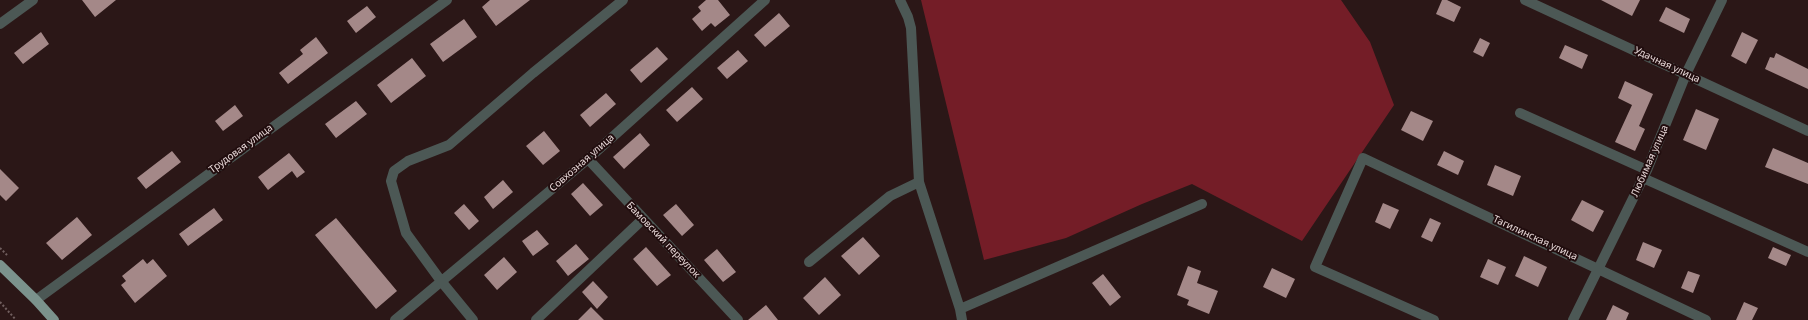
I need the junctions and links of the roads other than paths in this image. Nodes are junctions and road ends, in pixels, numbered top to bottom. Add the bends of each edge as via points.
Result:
1 (33, 0) edge
2 (447, 0) edge
3 (623, 0) edge
4 (765, 0) edge
5 (900, 0) edge
6 (1526, 0) edge
7 (1722, 0) edge
8 (0, 22) edge
9 (1686, 74) junction
10 (1520, 113) dead end
11 (1808, 131) edge
12 (588, 159) junction
13 (1645, 174) junction
14 (919, 182) junction
15 (1202, 204) dead end
16 (643, 219) junction
17 (1808, 252) edge
18 (809, 262) dead end
19 (0, 265) edge
20 (1599, 268) junction
21 (441, 281) junction
22 (36, 300) junction
23 (960, 309) junction
24 (54, 320) edge
25 (395, 320) edge
26 (473, 320) edge
27 (536, 320) edge
28 (738, 320) edge
29 (962, 320) edge
30 (1434, 320) edge
31 (1573, 320) edge
32 (1706, 320) edge

1 - 8 street
2 - 22 street, Трудовая улица
3 - 21 street via 449,145 408,161 394,171 391,181 406,234
4 - 12 street, Совхозная улица
5 - 14 street via 911,28
6 - 9 street, Удачная улица
7 - 9 street, Любимая улица
9 - 11 street, Удачная улица
9 - 13 street, Любимая улица
10 - 13 street
12 - 16 street, Бамовский переулок
12 - 21 street, Совхозная улица
13 - 17 street
13 - 20 street, Любимая улица
14 - 18 street via 890,196
14 - 23 street
15 - 23 street
16 - 27 street
16 - 28 street, Бамовский переулок
19 - 22 main road
20 - 30 street, Тагилинская улица via 1363,158 1315,267
20 - 31 street, Любимая улица
20 - 32 street, Тагилинская улица
21 - 25 street, Совхозная улица
21 - 26 street
22 - 24 main road
23 - 29 street

